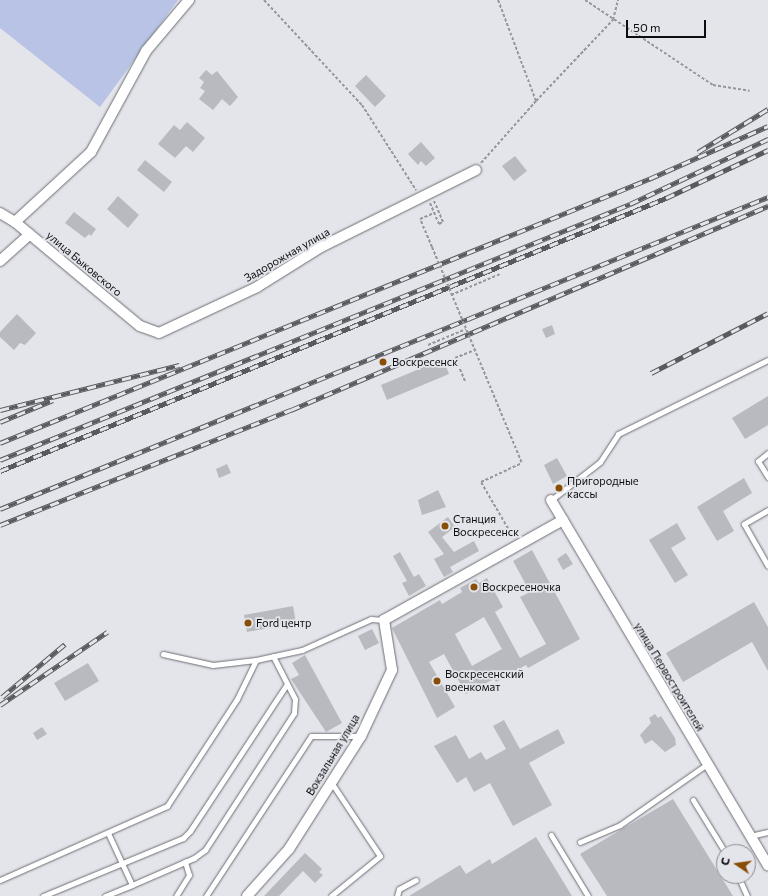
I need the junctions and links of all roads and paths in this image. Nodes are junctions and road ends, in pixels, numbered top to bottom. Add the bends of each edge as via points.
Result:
1 (190, 0) edge
2 (264, 0) edge
3 (498, 0) edge
4 (584, 0) edge
5 (618, 0) edge
6 (613, 20) junction
7 (750, 91) dead end
8 (536, 101) junction
9 (476, 170) joint
10 (427, 198) junction
11 (0, 213) edge
12 (434, 213) junction
13 (16, 222) junction
14 (30, 234) junction
15 (0, 261) edge
16 (500, 274) dead end
17 (451, 295) junction
18 (466, 329) junction
19 (152, 333) joint
20 (428, 345) dead end
21 (474, 350) junction
22 (768, 360) edge
23 (465, 381) dead end
24 (768, 454) edge
25 (768, 477) edge
26 (551, 500) joint
27 (768, 510) edge
28 (563, 520) junction
29 (518, 546) junction
30 (768, 566) edge
31 (384, 620) junction
32 (163, 654) dead end
33 (273, 656) junction
34 (256, 660) junction
35 (287, 684) junction
36 (361, 736) junction
37 (707, 764) junction
38 (331, 782) junction
39 (693, 800) dead end
40 (768, 832) edge
41 (108, 833) junction
42 (551, 835) dead end
43 (750, 836) junction
44 (580, 842) dead end
45 (720, 844) edge
46 (185, 862) junction
47 (122, 864) junction
48 (768, 866) edge
49 (0, 880) edge
50 (416, 880) dead end
51 (742, 884) edge
52 (132, 885) junction
53 (43, 896) edge
54 (105, 896) edge
55 (176, 896) edge
56 (206, 896) edge
57 (247, 896) edge
58 (331, 896) edge
59 (398, 896) edge
60 (588, 896) edge
61 (747, 896) edge

1 - 13 street via 146,51 91,152
2 - 10 path via 362,105
3 - 8 path
4 - 6 path
5 - 6 path
6 - 7 path via 713,85
6 - 8 path
8 - 9 path
9 - 10 street, Задорожная улица
10 - 12 path
10 - 12 path via 444,222 439,224
10 - 19 street, Задорожная улица via 321,247 257,287 165,332
11 - 13 street, улица Быковского
12 - 17 path, bridge via 420,220
13 - 14 street, улица Быковского
14 - 15 street
14 - 19 street, улица Быковского
16 - 17 path
17 - 18 path, bridge
18 - 20 path
18 - 21 path, bridge
21 - 23 path via 455,358
21 - 29 path, bridge via 522,463 481,482
22 - 26 lane via 618,434 600,462
24 - 25 lane via 758,461
26 - 28 street, улица Первостроителей
27 - 30 lane via 744,524
28 - 29 street
28 - 37 street, улица Первостроителей
29 - 31 street
31 - 33 lane via 371,619 302,650
31 - 36 street, Вокзальная улица via 392,670
32 - 34 lane via 213,666
33 - 34 lane
33 - 35 lane
34 - 41 lane via 237,699 167,806
35 - 46 lane via 295,699 294,713 205,850
35 - 47 lane via 190,832
36 - 38 street, Вокзальная улица
36 - 56 lane via 311,736
37 - 43 street, улица Первостроителей
37 - 44 lane via 620,825
38 - 57 street, Вокзальная улица via 288,850
38 - 58 lane via 380,856
39 - 45 lane
40 - 43 lane
41 - 47 lane
41 - 49 lane
42 - 60 lane
43 - 48 street, улица Первостроителей
46 - 52 lane
46 - 55 lane via 190,875
47 - 52 lane
47 - 53 lane
50 - 59 lane via 399,889
51 - 61 lane
52 - 54 lane

